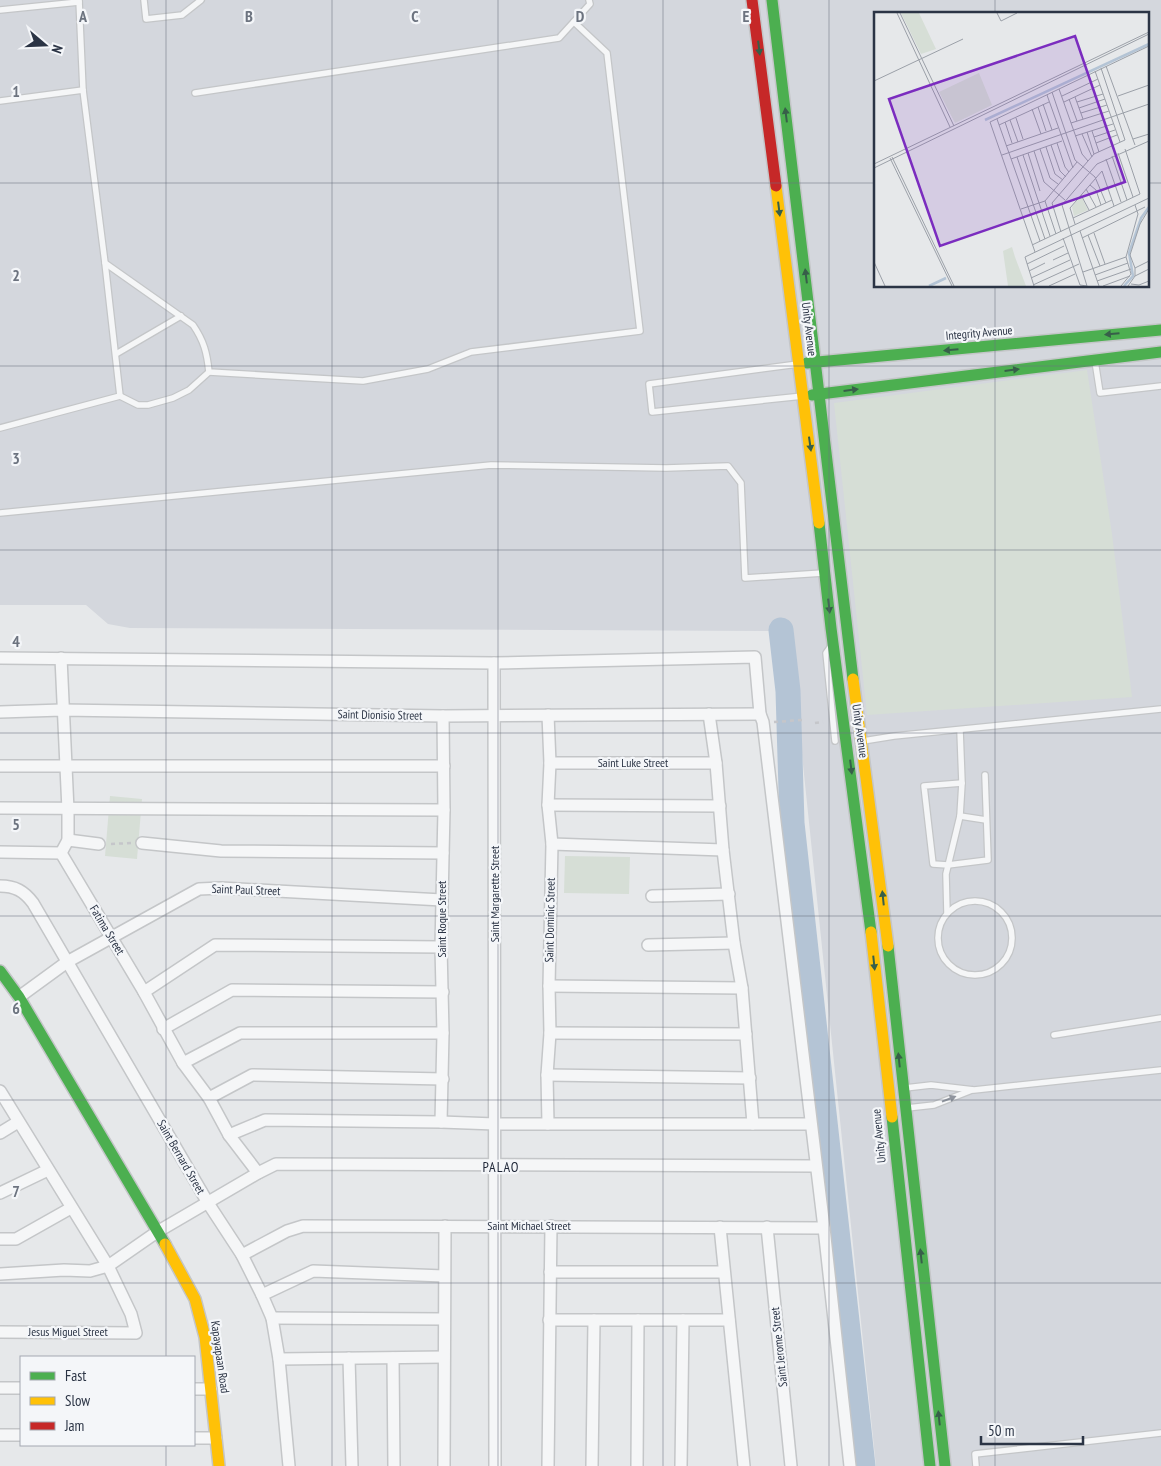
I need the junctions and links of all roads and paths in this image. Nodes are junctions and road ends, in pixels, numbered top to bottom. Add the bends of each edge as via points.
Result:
1 (144, 0) edge
2 (201, 0) edge
3 (589, 0) edge
4 (752, 0) edge
5 (772, 0) edge
6 (79, 1) edge
7 (0, 10) edge
8 (574, 22) junction
9 (83, 90) junction
10 (195, 94) dead end
11 (0, 101) edge
12 (106, 263) junction
13 (181, 316) junction
14 (1161, 330) edge
15 (1161, 352) edge
16 (116, 354) junction
17 (1095, 359) junction
18 (816, 362) junction
19 (800, 364) junction
20 (209, 372) junction
21 (1161, 386) edge
22 (820, 394) junction
23 (120, 396) junction
24 (803, 396) junction
25 (0, 428) edge
26 (0, 513) edge
27 (825, 573) junction
28 (833, 642) junction
29 (0, 658) edge
30 (61, 658) junction
31 (494, 663) junction
32 (1161, 709) edge
33 (62, 710) junction
34 (0, 712) edge
35 (709, 714) junction
36 (760, 714) junction
37 (548, 715) junction
38 (443, 716) junction
39 (494, 716) junction
40 (802, 720) dead end
41 (778, 721) dead end
42 (960, 730) junction
43 (835, 741) dead end
44 (862, 741) junction
45 (550, 763) junction
46 (716, 763) junction
47 (0, 766) edge
48 (444, 766) junction
49 (67, 767) junction
50 (985, 775) dead end
51 (962, 783) junction
52 (548, 805) junction
53 (720, 806) junction
54 (0, 808) edge
55 (68, 810) junction
56 (444, 810) junction
57 (960, 816) junction
58 (986, 820) junction
59 (68, 840) junction
60 (142, 843) joint
61 (99, 844) joint
62 (552, 844) junction
63 (723, 850) junction
64 (0, 852) edge
65 (61, 852) junction
66 (443, 853) junction
67 (948, 865) junction
68 (0, 886) edge
69 (729, 894) junction
70 (652, 896) dead end
71 (442, 900) junction
72 (947, 913) junction
73 (112, 938) junction
74 (734, 943) junction
75 (648, 945) dead end
76 (441, 947) junction
77 (67, 962) junction
78 (0, 971) edge
79 (548, 986) junction
80 (742, 988) junction
81 (144, 992) junction
82 (443, 992) junction
83 (19, 996) junction
84 (1161, 1018) edge
85 (164, 1029) junction
86 (444, 1033) junction
87 (550, 1033) junction
88 (746, 1034) junction
89 (1054, 1035) dead end
90 (183, 1063) junction
91 (1161, 1070) edge
92 (547, 1074) junction
93 (750, 1078) junction
94 (443, 1080) junction
95 (902, 1088) junction
96 (888, 1089) junction
97 (974, 1090) junction
98 (0, 1091) edge
99 (209, 1098) junction
100 (890, 1108) junction
101 (905, 1108) junction
102 (18, 1122) junction
103 (441, 1122) junction
104 (496, 1124) junction
105 (548, 1124) junction
106 (753, 1124) junction
107 (810, 1124) junction
108 (0, 1133) edge
109 (229, 1135) junction
110 (495, 1164) junction
111 (815, 1166) junction
112 (48, 1170) junction
113 (258, 1173) junction
114 (0, 1193) edge
115 (208, 1203) junction
116 (71, 1208) junction
117 (445, 1226) junction
118 (551, 1226) junction
119 (495, 1227) junction
120 (720, 1227) junction
121 (767, 1227) junction
122 (824, 1228) junction
123 (157, 1232) junction
124 (0, 1239) edge
125 (242, 1255) junction
126 (108, 1266) junction
127 (550, 1272) junction
128 (724, 1272) junction
129 (0, 1274) edge
130 (444, 1276) junction
131 (262, 1295) junction
132 (272, 1318) junction
133 (444, 1318) junction
134 (549, 1320) junction
135 (594, 1320) junction
136 (638, 1320) junction
137 (683, 1320) junction
138 (729, 1320) junction
139 (0, 1332) edge
140 (444, 1357) junction
141 (349, 1358) junction
142 (393, 1358) junction
143 (279, 1359) junction
144 (0, 1388) edge
145 (20, 1388) edge
146 (195, 1388) edge
147 (211, 1389) junction
148 (1161, 1433) edge
149 (0, 1435) edge
150 (20, 1435) edge
151 (195, 1438) edge
152 (216, 1438) junction
153 (219, 1466) edge
154 (289, 1466) edge
155 (352, 1466) edge
156 (394, 1466) edge
157 (444, 1466) edge
158 (495, 1466) edge
159 (548, 1466) edge
160 (592, 1466) edge
161 (637, 1466) edge
162 (681, 1466) edge
163 (744, 1466) edge
164 (791, 1466) edge
165 (850, 1466) edge
166 (930, 1466) edge
167 (945, 1466) edge
168 (976, 1466) edge

1 - 2 lane via 146,19 182,15
3 - 8 lane via 590,4
4 -> 19 street, Unity Avenue
18 -> 5 street, Unity Avenue
6 - 7 lane
6 - 9 lane
8 - 10 lane via 559,38
8 - 20 lane via 607,53 640,331 471,352 428,369 363,381
9 - 11 lane
9 - 12 lane
12 - 13 lane
12 - 16 lane
13 - 16 lane
13 - 20 lane via 194,325 203,340
14 -> 18 street, Integrity Avenue
15 - 17 street
16 - 23 lane
17 - 21 lane via 1100,393
22 -> 17 street
18 - 19 street, Integrity Avenue
18 - 22 street, Unity Avenue
19 - 24 street, Unity Avenue
19 - 24 lane via 649,384 652,412
20 - 23 lane via 189,390 148,405 138,405
22 - 24 street
22 - 44 street, Unity Avenue
23 - 25 lane
24 -> 27 street, Unity Avenue
26 - 27 lane via 491,465 728,466 741,483 746,578
27 -> 28 street, Unity Avenue
28 - 43 lane via 826,653
28 -> 96 street, Unity Avenue via 867,894
29 - 30 street
30 - 31 street
30 - 33 street
31 - 36 street via 755,657
31 - 39 street, Saint Margarette Street
32 - 42 lane
33 - 34 street, Saint Dionisio Street
33 - 38 street, Saint Dionisio Street
33 - 49 street
35 - 36 street, Saint Dionisio Street
35 - 37 street, Saint Dionisio Street
35 - 46 street
36 - 107 street
37 - 39 street, Saint Dionisio Street
37 - 45 street, Saint Dominic Street
38 - 39 street, Saint Dionisio Street
38 - 48 street, Saint Roque Street
39 - 104 street, Saint Margarette Street
40 - 41 path
42 - 44 lane
42 - 51 lane
95 -> 44 street, Unity Avenue
45 - 46 street, Saint Luke Street
45 - 52 street, Saint Dominic Street
46 - 53 street
47 - 49 street
48 - 49 street
48 - 56 street, Saint Roque Street
49 - 55 street
50 - 58 lane
51 - 57 lane
51 - 67 lane via 924,786 934,864
52 - 53 street
52 - 62 street, Saint Dominic Street
53 - 63 street
54 - 55 street
55 - 56 street
55 - 59 street
56 - 66 street, Saint Roque Street
57 - 58 lane
57 - 67 lane
58 - 67 lane via 988,860
59 - 61 street
59 - 65 street
60 - 61 path
60 - 66 street via 221,851
62 - 63 street
62 - 79 street, Saint Dominic Street
63 - 69 street
64 - 65 street
65 - 73 street, Fatima Street
66 - 71 street, Saint Roque Street
67 - 72 lane
68 - 77 street, Saint Bernard Street via 13,887 28,896
69 - 70 street
69 - 74 street
71 - 73 street, Saint Paul Street via 221,888 199,890
71 - 76 street, Saint Roque Street
72 - 72 lane via 938,931 940,951 951,968 974,976 988,973 1001,965 1009,953 1012,938 1009,924 1001,911 988,903 974,901 959,904
73 - 77 street, Saint Paul Street
73 - 81 street, Fatima Street
74 - 75 street
74 - 80 street
76 - 81 street via 214,945
76 - 82 street, Saint Roque Street
77 - 83 street, Saint Paul Street
77 - 115 street, Saint Bernard Street
78 - 83 street, Kapayapaan Road
79 - 80 street
79 - 87 street, Saint Dominic Street
80 - 88 street
81 - 85 street, Fatima Street
82 - 85 street via 232,990
82 - 86 street, Saint Roque Street
83 - 123 street, Kapayapaan Road
84 - 89 lane
85 - 90 street, Fatima Street
86 - 90 street via 240,1033
86 - 94 street, Saint Roque Street
87 - 88 street
87 - 92 street, Saint Dominic Street
88 - 93 street
90 - 99 street, Fatima Street
91 - 97 lane
92 - 93 street
92 - 105 street, Saint Dominic Street
93 - 106 street
94 - 99 street via 252,1075
94 - 103 street, Saint Roque Street
95 - 96 lane
95 - 97 lane via 930,1085
95 - 101 street, Unity Avenue
96 - 100 street, Unity Avenue
101 -> 97 lane via 934,1105
98 - 102 street
99 - 109 street, Fatima Street
100 - 101 lane
100 - 166 street, Unity Avenue
167 -> 101 street, Unity Avenue
102 - 108 street
102 - 112 street
103 - 104 street
103 - 109 street via 265,1120
104 - 105 street
104 - 110 street, Saint Margarette Street
105 - 106 street
106 - 107 street
107 - 111 street
109 - 113 street, Fatima Street
110 - 111 street
110 - 113 street via 276,1164
110 - 119 street, Saint Margarette Street
111 - 122 street
112 - 114 street
112 - 116 street
113 - 115 street
115 - 123 street
115 - 125 street, Saint Bernard Street
116 - 124 street via 16,1239
116 - 126 street
117 - 119 street, Saint Michael Street
117 - 125 street, Saint Michael Street via 303,1226 287,1230
117 - 130 street
118 - 119 street, Saint Michael Street
118 - 120 street, Saint Michael Street
118 - 127 street
119 - 158 street, Saint Margarette Street
120 - 121 street, Saint Michael Street
120 - 128 street
121 - 122 street, Saint Michael Street
121 - 164 street, Saint Jerome Street
122 - 165 street
123 - 126 street
123 - 147 street, Kapayapaan Road via 199,1312
125 - 131 street, Saint Bernard Street
126 - 129 street via 90,1271
126 - 139 street, Jesus Miguel Street via 136,1332
127 - 128 street
127 - 134 street
128 - 138 street
130 - 131 street via 313,1272
130 - 133 street
131 - 132 street, Saint Bernard Street
132 - 133 street
132 - 143 street, Saint Bernard Street
133 - 140 street
134 - 135 street
134 - 159 street
135 - 136 street
135 - 160 street
136 - 137 street
136 - 161 street
137 - 138 street
137 - 162 street
138 - 163 street
140 - 142 street
140 - 157 street
141 - 142 street
141 - 143 street
141 - 155 street
142 - 156 street
143 - 154 street, Saint Bernard Street
144 - 145 street
146 - 147 street
147 - 152 street, Kapayapaan Road
148 - 168 lane via 975,1454
149 - 150 street
151 - 152 street
152 - 153 street, Kapayapaan Road

